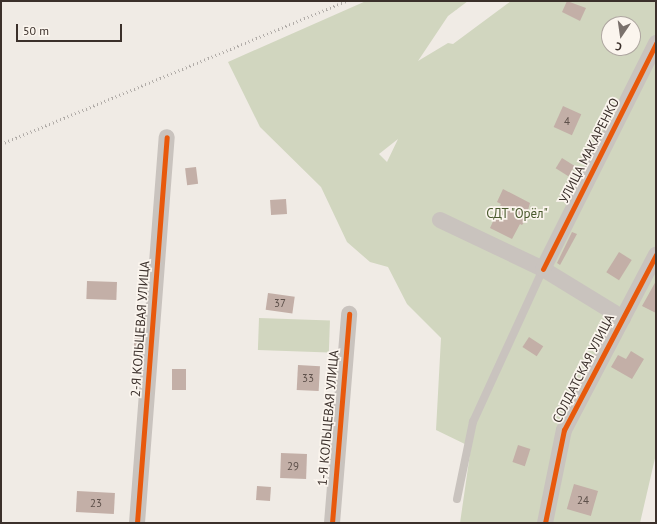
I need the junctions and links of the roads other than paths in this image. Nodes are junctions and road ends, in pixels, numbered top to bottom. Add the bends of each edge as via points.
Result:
1 (656, 43) edge
2 (167, 137) dead end
3 (440, 220) dead end
4 (656, 255) edge
5 (543, 269) junction
6 (349, 314) dead end
7 (623, 318) junction
8 (457, 498) dead end
9 (137, 523) edge
10 (332, 523) edge
11 (545, 523) edge

1 - 5 street, УЛИЦА МАКАРЕНКО
2 - 9 street, 2-Я КОЛЬЦЕВАЯ УЛИЦА
3 - 5 street
4 - 7 street, СОЛДАТСКАЯ УЛИЦА
5 - 7 street
5 - 8 lane via 473,422
6 - 10 street, 1-Я КОЛЬЦЕВАЯ УЛИЦА
7 - 11 street, СОЛДАТСКАЯ УЛИЦА via 564,430

